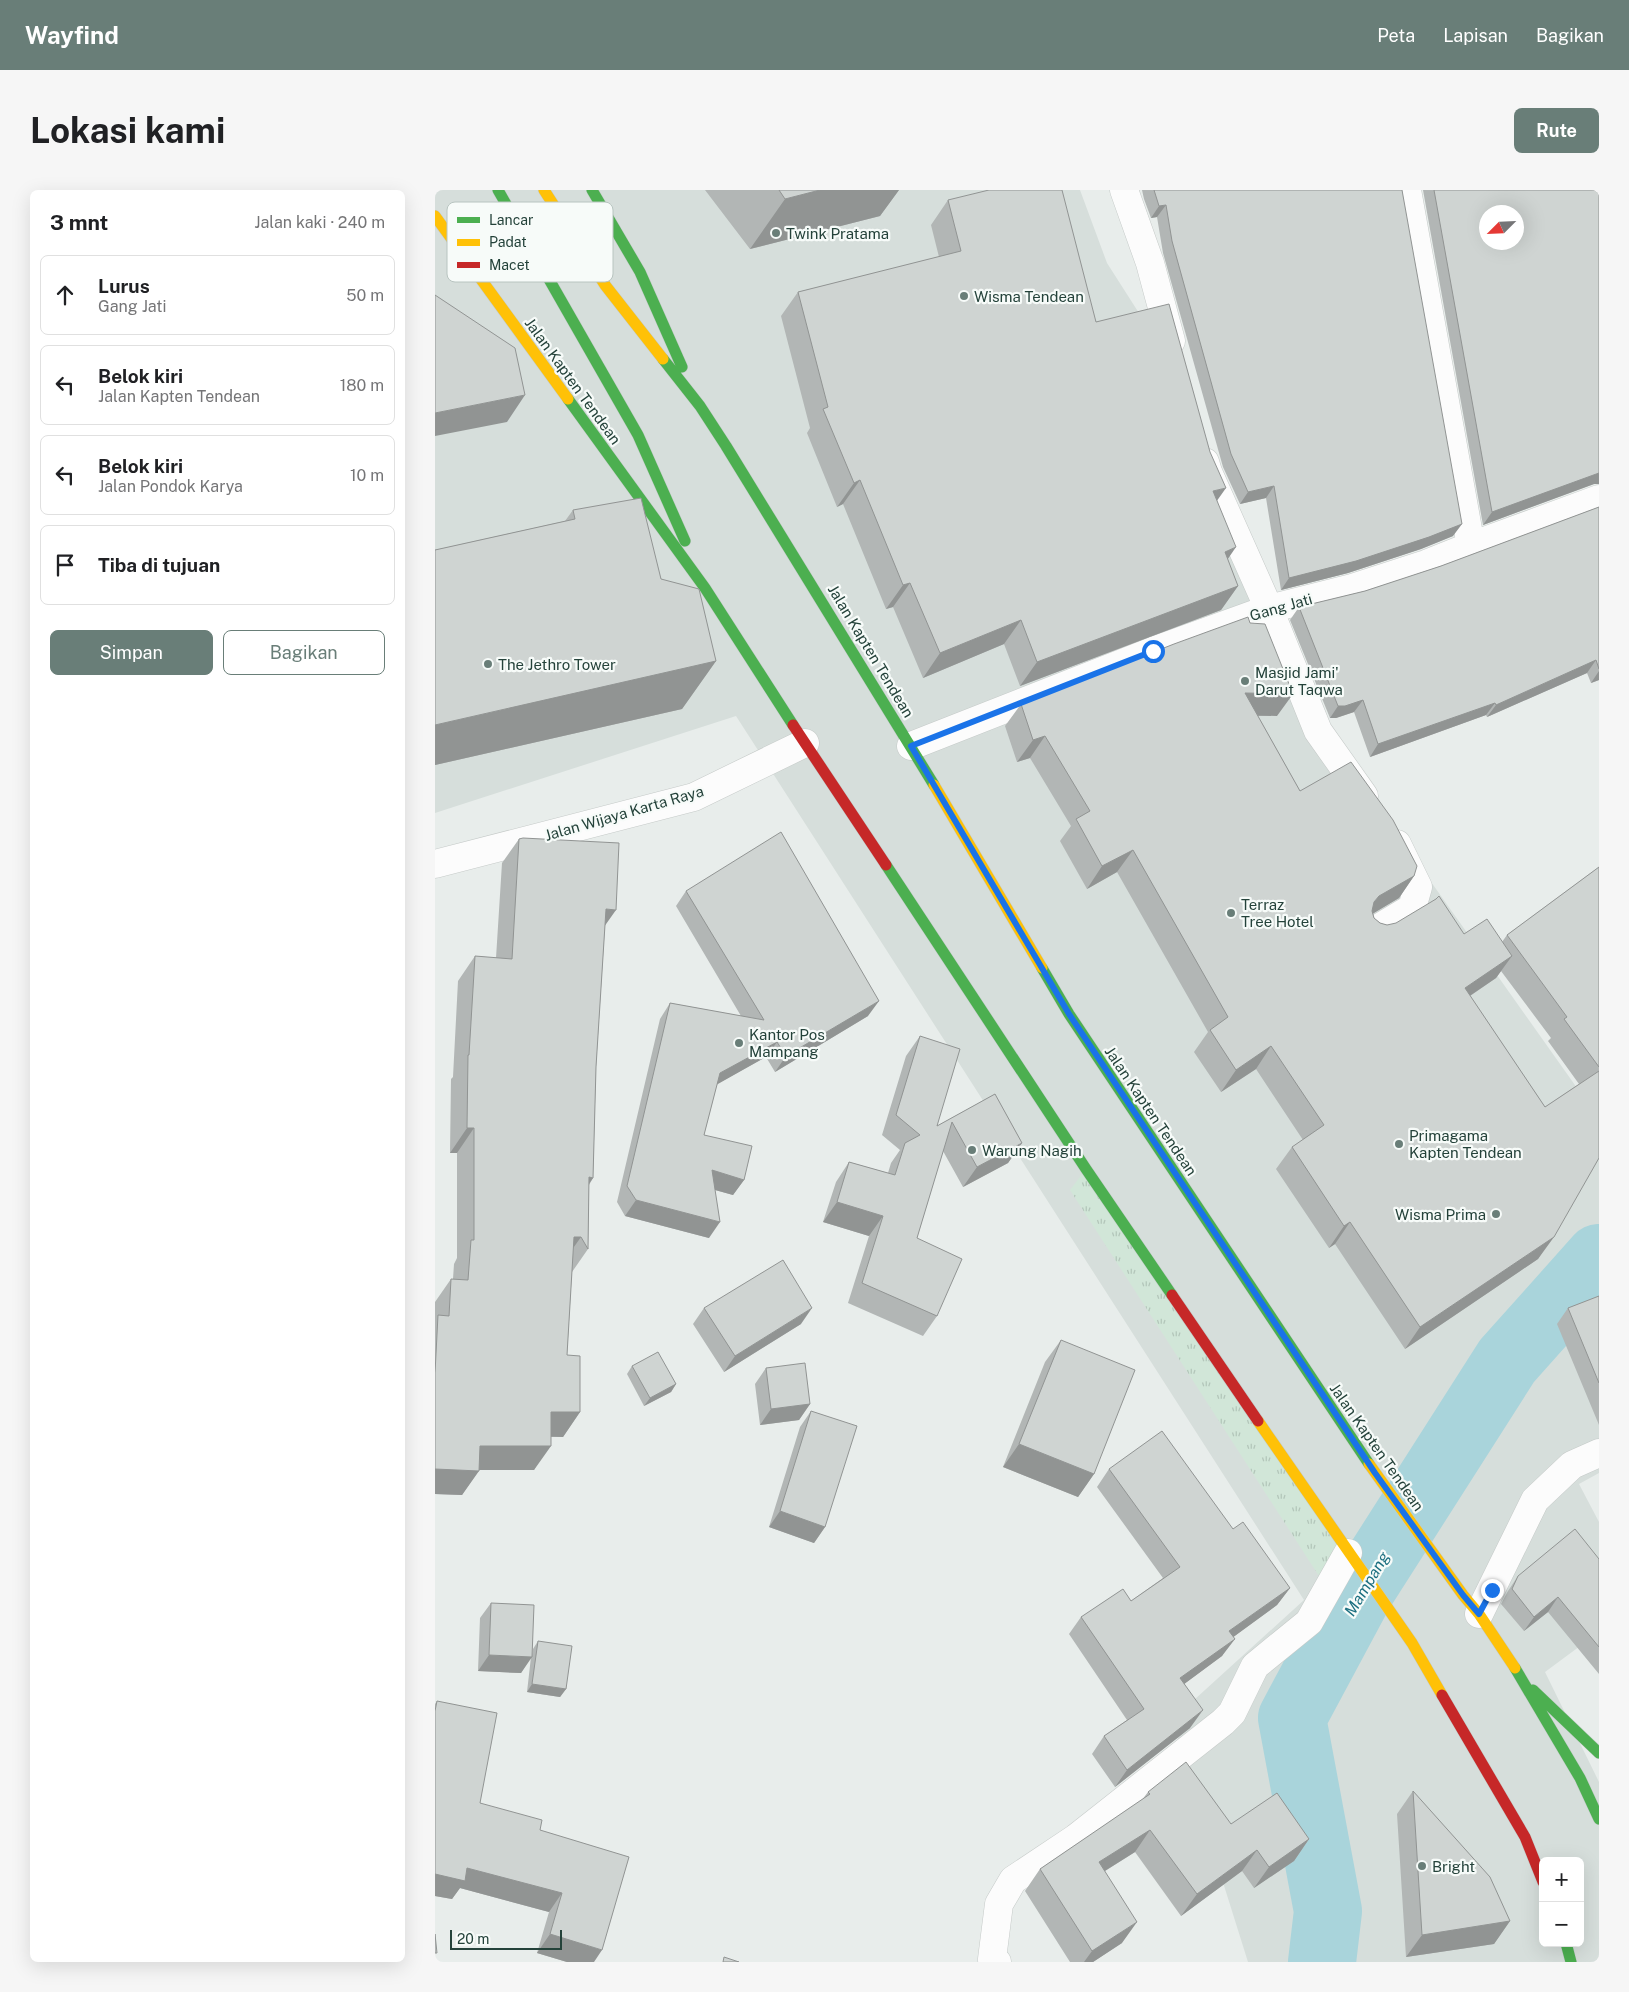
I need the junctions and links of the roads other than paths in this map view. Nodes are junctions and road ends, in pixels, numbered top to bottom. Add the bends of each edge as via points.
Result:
1 (498, 190) edge
2 (544, 190) edge
3 (592, 190) edge
4 (1125, 190) edge
5 (1407, 190) edge
6 (505, 202) edge
7 (552, 202) edge
8 (599, 202) edge
9 (435, 216) edge
10 (613, 226) edge
11 (447, 233) edge
12 (483, 282) edge
13 (551, 282) edge
14 (603, 282) edge
15 (1179, 369) edge
16 (700, 406) junction
17 (1198, 435) edge
18 (1599, 499) edge
19 (1471, 546) junction
20 (705, 588) junction
21 (1269, 609) junction
22 (805, 743) junction
23 (911, 746) junction
24 (435, 864) edge
25 (1373, 932) edge
26 (1599, 1454) edge
27 (1348, 1553) junction
28 (1471, 1605) junction
29 (1525, 1682) junction
30 (1599, 1753) edge
31 (1599, 1819) edge
32 (1539, 1872) edge
33 (1567, 1947) edge
34 (997, 1962) edge
35 (1571, 1962) edge

1 - 6 main road, Jalan Kapten Tendean
2 - 7 main road, Jalan Kapten Tendean
3 - 8 main road, Jalan Kapten Tendean
4 - 15 street via 1150,263
5 - 19 street
9 - 11 main road, Jalan Kapten Tendean
10 - 16 main road, Jalan Kapten Tendean via 640,272
12 - 20 main road, Jalan Kapten Tendean
13 - 20 main road, Jalan Kapten Tendean via 638,435
14 - 16 main road, Jalan Kapten Tendean
16 - 23 main road, Jalan Kapten Tendean
17 - 21 street via 1208,472
18 - 19 street, Gang Jati
19 - 21 street, Gang Jati via 1352,588
20 - 22 main road, Jalan Kapten Tendean
21 - 23 street, Gang Jati
21 - 25 street via 1318,731 1400,848 1418,887 1412,908
22 - 24 street, Jalan Wijaya Karta Raya via 694,797
22 - 27 main road, Jalan Kapten Tendean via 1086,1169
23 - 28 main road, Jalan Kapten Tendean via 1069,1014 1375,1473
26 - 28 street via 1572,1465 1535,1500
27 - 32 main road, Jalan Kapten Tendean via 1412,1643 1525,1837
27 - 34 street via 1309,1622 1255,1666 1232,1713 1223,1722 1076,1838 1013,1880 999,1904 992,1959
28 - 29 main road, Jalan Kapten Tendean
29 - 30 main road
29 - 31 main road, Jalan Kapten Tendean via 1580,1778
33 - 35 main road

